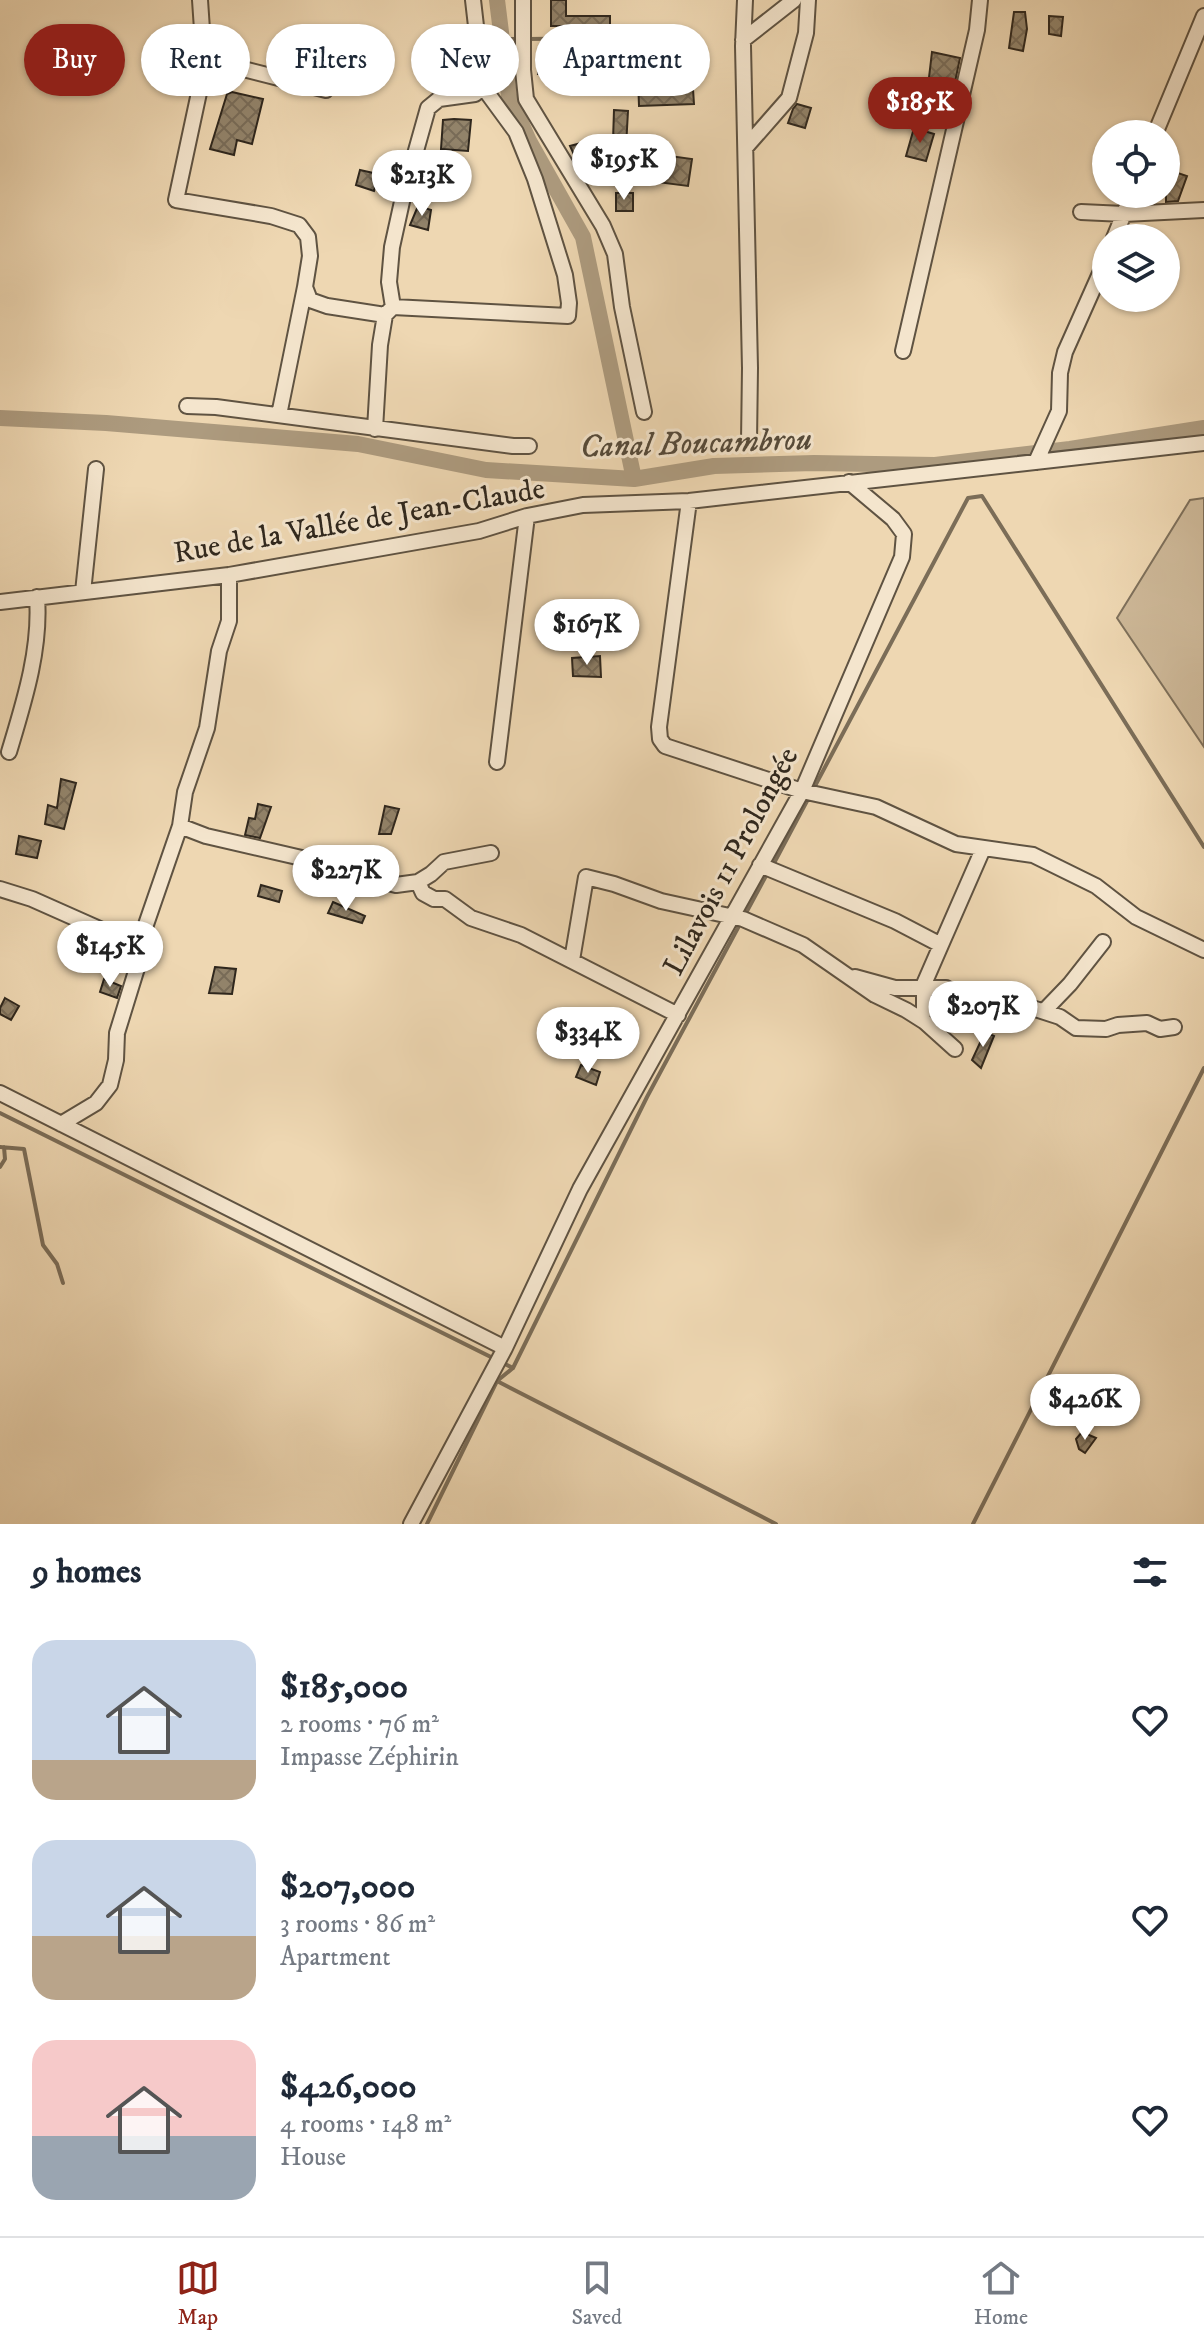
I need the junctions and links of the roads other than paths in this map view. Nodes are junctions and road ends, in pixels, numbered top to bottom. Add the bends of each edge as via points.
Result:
1 (200, 0) edge
2 (473, 0) edge
3 (523, 0) edge
4 (745, 0) edge
5 (794, 0) edge
6 (808, 0) edge
7 (980, 0) edge
8 (1204, 16) edge
9 (202, 24) edge
10 (476, 24) edge
11 (743, 40) junction
12 (198, 96) edge
13 (461, 96) edge
14 (490, 96) edge
15 (1161, 120) edge
16 (746, 147) junction
17 (1126, 208) edge
18 (1204, 210) edge
19 (1081, 212) dead end
20 (1124, 214) junction
21 (1120, 224) edge
22 (305, 287) junction
23 (1092, 291) edge
24 (389, 311) junction
25 (903, 351) dead end
26 (187, 406) dead end
27 (644, 412) dead end
28 (279, 415) junction
29 (375, 429) junction
30 (749, 441) dead end
31 (1204, 443) edge
32 (529, 446) dead end
33 (1036, 462) junction
34 (96, 469) dead end
35 (849, 482) junction
36 (689, 501) junction
37 (527, 516) junction
38 (229, 575) junction
39 (83, 592) junction
40 (37, 597) junction
41 (0, 602) edge
42 (9, 752) dead end
43 (497, 762) dead end
44 (802, 791) junction
45 (180, 826) junction
46 (983, 849) junction
47 (491, 853) dead end
48 (760, 865) junction
49 (418, 882) junction
50 (0, 889) edge
51 (732, 917) junction
52 (1103, 942) dead end
53 (941, 945) junction
54 (140, 947) junction
55 (1204, 950) edge
56 (572, 960) junction
57 (843, 974) junction
58 (924, 988) junction
59 (1044, 1011) junction
60 (678, 1015) junction
61 (919, 1018) junction
62 (1174, 1027) dead end
63 (955, 1049) dead end
64 (0, 1093) edge
65 (61, 1124) junction
66 (505, 1348) junction
67 (411, 1524) edge

1 - 9 street
2 - 10 street
3 - 27 street via 526,99 615,254
4 - 11 street
5 - 11 street
6 - 16 street via 806,33 789,98
7 - 25 street
8 - 15 street
11 - 16 street
12 - 22 street via 176,200 299,225 308,237 310,256
13 - 24 street via 439,99 428,108 392,247
14 - 24 street via 516,132 535,179 565,275 568,316
16 - 30 street
17 - 20 street
18 - 20 street
19 - 20 street
20 - 21 street
22 - 24 street via 310,300 327,306
22 - 28 street
23 - 33 street via 1065,352 1059,411
24 - 29 street via 380,345
26 - 28 street
28 - 29 street
29 - 32 street
31 - 33 street, Rue de la Vallée de Jean-Claude
33 - 35 street, Rue de la Vallée de Jean-Claude
34 - 39 street
35 - 36 street, Rue de la Vallée de Jean-Claude
35 - 44 street, Lilavois 11 Prolongée via 904,534 902,557
36 - 37 street, Rue de la Vallée de Jean-Claude via 583,505
36 - 44 street via 660,739 665,746
37 - 38 street, Rue de la Vallée de Jean-Claude via 479,531
37 - 43 street
38 - 39 street, Rue de la Vallée de Jean-Claude
38 - 45 street via 229,621
39 - 40 street, Rue de la Vallée de Jean-Claude
40 - 41 street, Rue de la Vallée de Jean-Claude
40 - 42 street via 35,652
44 - 46 street via 876,807 956,844
44 - 48 street, Lilavois 11 Prolongée
45 - 49 street via 396,885
45 - 54 street
46 - 53 street
46 - 55 street via 1033,855 1096,886 1136,917
47 - 49 street via 444,862
48 - 51 street, Lilavois 11 Prolongée
48 - 53 street
49 - 56 street via 423,893 445,899 471,918
50 - 54 street
51 - 56 street via 586,877
51 - 57 street via 803,945
51 - 60 street, Lilavois 11 Prolongée
52 - 59 street
53 - 58 street
54 - 65 street via 117,1033 110,1085 96,1103
56 - 60 street
57 - 58 street via 895,988
57 - 61 street
58 - 59 street via 946,988 961,997
58 - 61 street
59 - 62 street via 1076,1028 1147,1023 1160,1029
60 - 66 street, Lilavois 11 Prolongée via 580,1189
61 - 63 street
64 - 65 street
65 - 66 street
66 - 67 street, Lilavois 11 Prolongée

